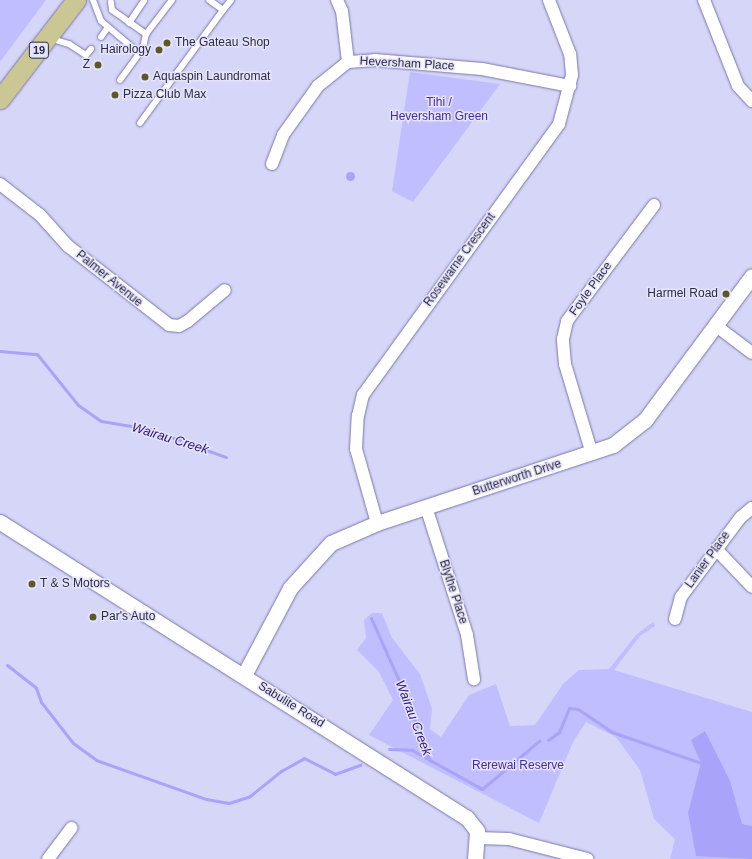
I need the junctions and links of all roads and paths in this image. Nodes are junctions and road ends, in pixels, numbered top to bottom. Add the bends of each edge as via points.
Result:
1 (76, 0) edge
2 (93, 0) edge
3 (172, 0) edge
4 (209, 0) edge
5 (231, 0) edge
6 (337, 0) edge
7 (549, 0) edge
8 (704, 0) edge
9 (144, 1) edge
10 (112, 2) dead end
11 (223, 10) junction
12 (129, 22) junction
13 (108, 27) junction
14 (146, 34) junction
15 (101, 37) dead end
16 (48, 38) junction
17 (91, 49) dead end
18 (139, 53) junction
19 (348, 62) junction
20 (120, 80) dead end
21 (570, 86) junction
22 (0, 98) edge
23 (752, 101) edge
24 (140, 123) dead end
25 (272, 164) dead end
26 (0, 184) edge
27 (654, 205) dead end
28 (752, 276) edge
29 (225, 290) dead end
30 (716, 325) junction
31 (752, 353) edge
32 (592, 454) junction
33 (426, 507) junction
34 (752, 508) edge
35 (0, 522) edge
36 (377, 523) junction
37 (716, 549) junction
38 (752, 587) edge
39 (675, 618) dead end
40 (240, 672) junction
41 (474, 678) dead end
42 (71, 828) dead end
43 (478, 838) junction
44 (48, 859) edge
45 (475, 859) edge
46 (587, 859) edge

1 - 16 main road, 19
2 - 13 lane via 101,21
3 - 14 lane
4 - 11 lane
5 - 11 lane
6 - 19 street via 342,11
7 - 21 street, Rosewarne Crescent via 570,54
8 - 23 street via 738,86
9 - 12 lane
10 - 12 lane via 112,10
11 - 24 lane
12 - 14 lane
13 - 15 lane
13 - 18 lane
14 - 18 lane
16 - 17 lane via 69,44 86,55
16 - 22 main road, 19
18 - 20 lane
19 - 21 street, Heversham Place via 375,60 482,69
19 - 25 street, Heversham Place via 318,86 283,135
21 - 36 street, Rosewarne Crescent via 559,124 363,396 358,416 356,449
26 - 29 street, Palmer Avenue via 40,216 68,246 169,325 179,326 188,321
27 - 32 street, Foyle Place via 577,306 566,327 565,364
28 - 30 street, Butterworth Drive
30 - 31 street
30 - 32 street, Butterworth Drive via 645,420 613,445
32 - 33 street, Butterworth Drive
33 - 36 street, Butterworth Drive
33 - 41 street, Blythe Place via 467,635
34 - 37 street, Lanier Place
35 - 40 street, Sabulite Road
36 - 40 street, Butterworth Drive via 330,543 314,558 290,588 258,644 257,654
37 - 38 street
37 - 39 street, Lanier Place via 681,597
40 - 43 street, Sabulite Road via 467,818
42 - 44 street
43 - 45 street
43 - 46 street via 509,840

